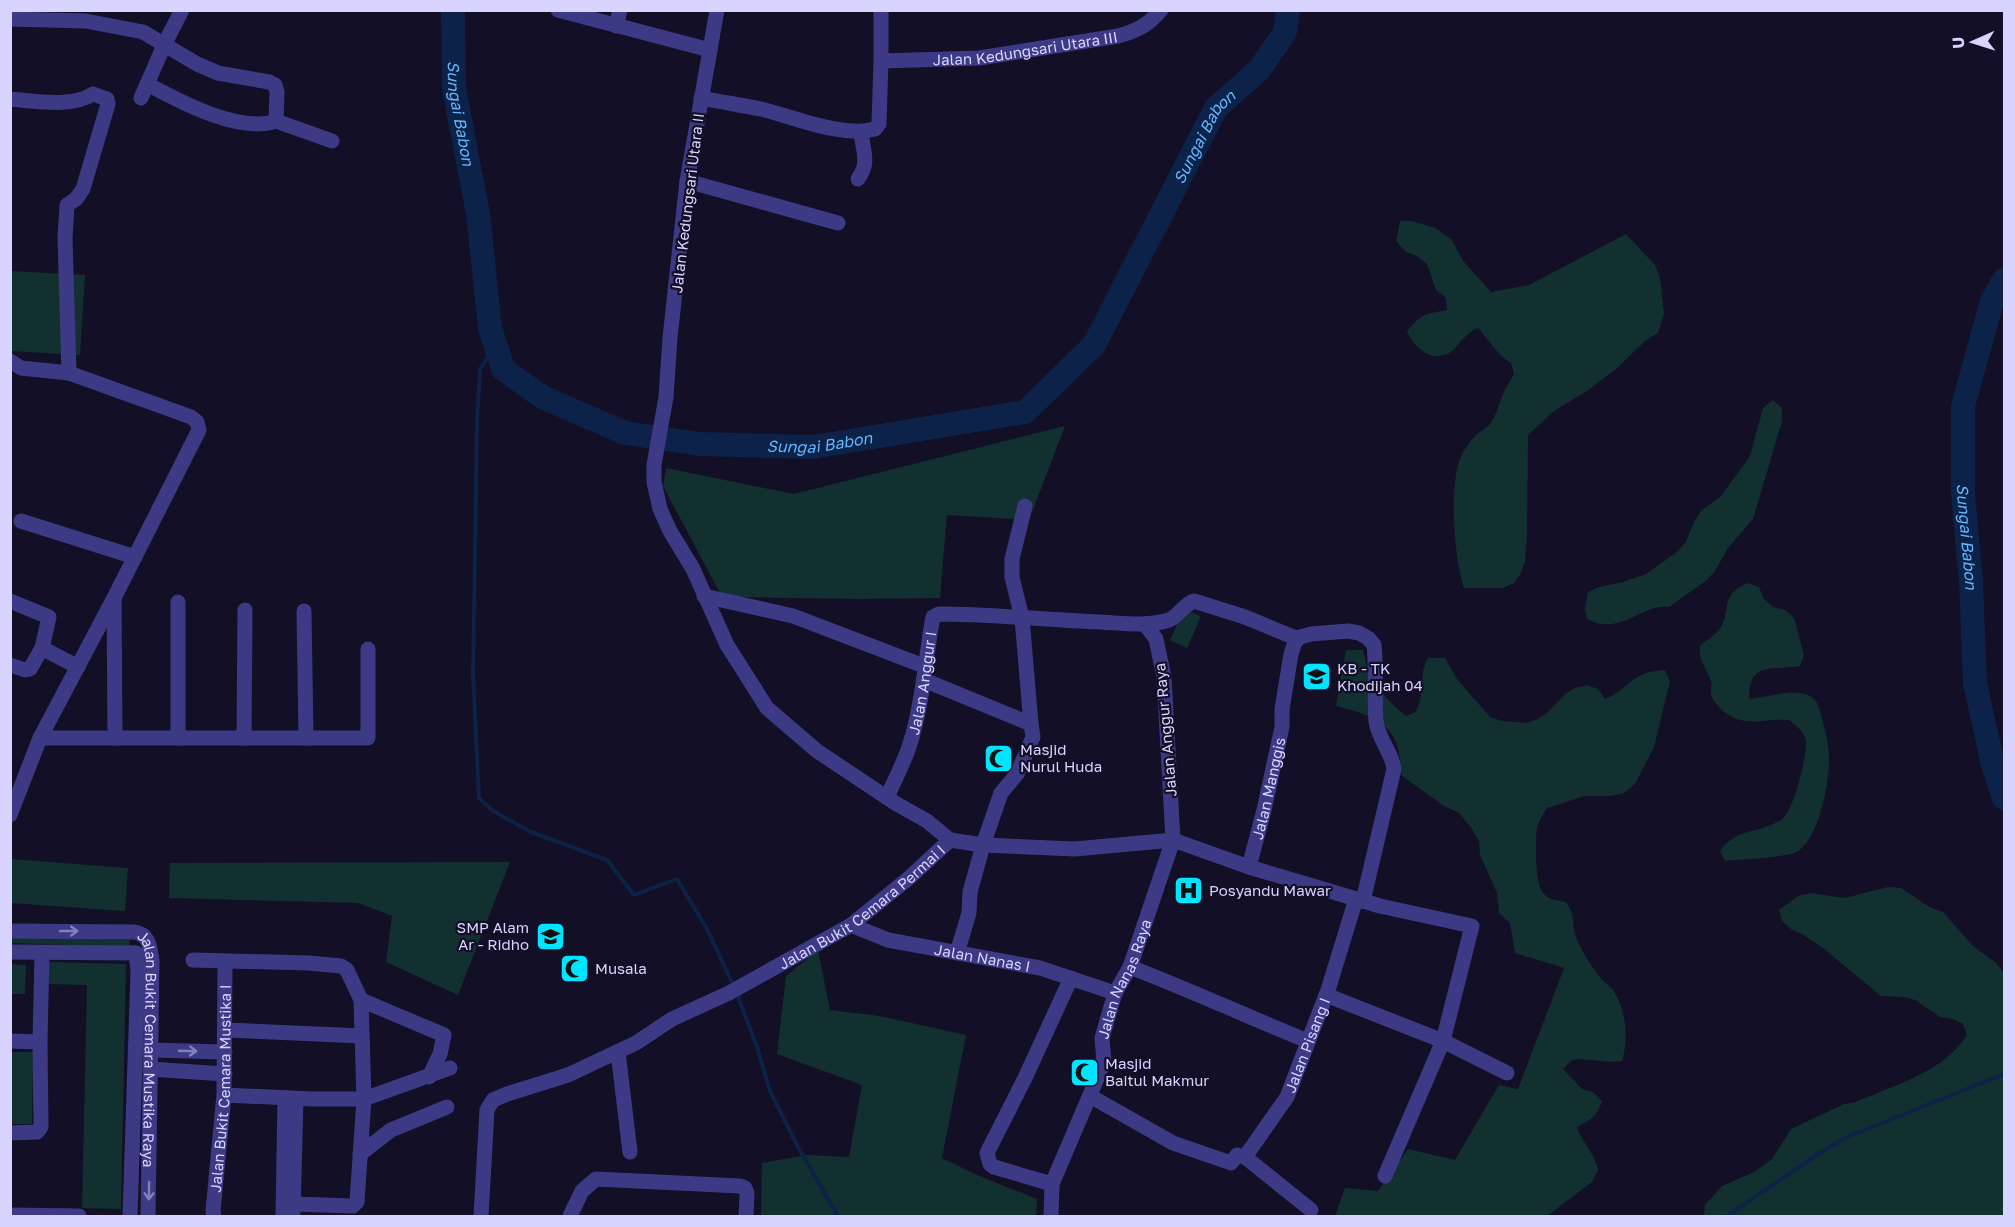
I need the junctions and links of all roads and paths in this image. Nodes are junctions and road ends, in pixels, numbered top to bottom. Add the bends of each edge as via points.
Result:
1 (182, 10) edge
2 (558, 10) edge
3 (717, 10) edge
4 (881, 10) edge
5 (1161, 10) edge
6 (618, 18) edge
7 (10, 19) edge
8 (165, 43) junction
9 (710, 50) junction
10 (881, 61) junction
11 (147, 84) junction
12 (141, 98) dead end
13 (10, 99) edge
14 (700, 99) junction
15 (276, 121) junction
16 (861, 132) junction
17 (332, 141) dead end
18 (858, 179) dead end
19 (687, 182) junction
20 (838, 223) dead end
21 (10, 361) edge
22 (69, 373) junction
23 (1025, 506) dead end
24 (21, 521) dead end
25 (135, 558) junction
26 (704, 596) junction
27 (114, 598) junction
28 (10, 602) edge
29 (178, 602) dead end
30 (245, 610) dead end
31 (304, 611) dead end
32 (1022, 618) junction
33 (1145, 624) junction
34 (1298, 639) junction
35 (42, 648) junction
36 (368, 649) dead end
37 (10, 665) edge
38 (78, 667) junction
39 (924, 673) junction
40 (1031, 724) junction
41 (40, 738) junction
42 (115, 738) junction
43 (178, 738) junction
44 (244, 738) junction
45 (306, 738) junction
46 (887, 797) junction
47 (11, 813) edge
48 (950, 840) junction
49 (1173, 840) junction
50 (983, 845) junction
51 (1249, 867) junction
52 (1360, 900) junction
53 (852, 925) junction
54 (10, 931) edge
55 (150, 943) junction
56 (10, 952) edge
57 (136, 952) junction
58 (42, 953) junction
59 (957, 953) junction
60 (192, 960) dead end
61 (225, 962) junction
62 (1130, 967) junction
63 (1071, 978) junction
64 (1114, 993) junction
65 (1326, 995) junction
66 (361, 1000) junction
67 (226, 1030) junction
68 (362, 1036) junction
69 (10, 1041) edge
70 (1308, 1041) junction
71 (1443, 1041) junction
72 (40, 1042) junction
73 (151, 1050) junction
74 (618, 1052) junction
75 (225, 1053) junction
76 (450, 1068) dead end
77 (150, 1069) junction
78 (1507, 1073) dead end
79 (225, 1074) junction
80 (429, 1077) junction
81 (224, 1095) junction
82 (1090, 1096) junction
83 (291, 1098) junction
84 (364, 1099) junction
85 (447, 1107) dead end
86 (134, 1122) junction
87 (150, 1122) junction
88 (10, 1133) edge
89 (630, 1152) dead end
90 (360, 1154) junction
91 (1245, 1157) junction
92 (1385, 1176) dead end
93 (1052, 1184) junction
94 (293, 1210) edge
95 (1311, 1210) dead end
96 (10, 1215) edge
97 (79, 1216) edge
98 (130, 1216) edge
99 (148, 1216) edge
100 (214, 1216) edge
101 (283, 1216) edge
102 (481, 1216) edge
103 (570, 1216) edge
104 (746, 1216) edge
105 (1051, 1216) edge

1 - 8 street
2 - 6 street
3 - 9 street, Jalan Kedungsari Utara II
4 - 10 street
5 - 10 street, Jalan Kedungsari Utara III via 1140,30 1118,36 979,58
6 - 9 street
7 - 8 street via 108,24 143,32
8 - 11 street
8 - 15 street via 218,73 275,85
9 - 14 street, Jalan Kedungsari Utara II
10 - 16 street via 879,124
11 - 12 street
11 - 15 street via 215,116 255,124
13 - 22 street via 62,102 93,94 107,99 84,189 67,205
14 - 16 street
14 - 19 street, Jalan Kedungsari Utara II
15 - 17 street
16 - 18 street via 866,163
19 - 20 street
19 - 26 street, Jalan Kedungsari Utara II via 654,482 660,509
21 - 22 street via 21,368
22 - 25 street via 191,417 199,425
23 - 32 street via 1012,559 1012,578
24 - 25 street
25 - 27 street
26 - 39 street via 793,616
26 - 46 street, Jalan Kedungsari Utara II via 727,645 767,708 817,751
27 - 38 street
27 - 42 street
28 - 35 street via 49,617
29 - 43 street
30 - 44 street
31 - 45 street
32 - 33 street
32 - 39 street, Jalan Anggur I via 990,614 933,617
32 - 40 street
33 - 34 street via 1169,620 1194,601
33 - 49 street, Jalan Anggur Raya via 1156,639 1164,677
34 - 51 street, Jalan Manggis via 1291,654 1280,737
34 - 52 street, Jalan Pisang I via 1348,631 1368,638 1374,645 1376,721 1394,769
35 - 37 street via 30,669
35 - 38 street
36 - 45 street via 368,738
38 - 41 street
39 - 40 street
39 - 46 street, Jalan Anggur I via 908,749
40 - 50 street via 1033,737 1017,774 1001,793
41 - 42 street
41 - 47 street
42 - 43 street
43 - 44 street
44 - 45 street
46 - 48 street, Jalan Kedungsari Utara II
48 - 50 street, Jalan Bukit Cemara Permai I
48 - 53 street, Jalan Bukit Cemara Permai I
49 - 50 street, Jalan Bukit Cemara Permai I via 1075,849
49 - 51 street, Jalan Bukit Cemara Permai I
49 - 62 street, Jalan Nanas Raya
50 - 59 street
51 - 52 street, Jalan Bukit Cemara Permai I
52 - 65 street, Jalan Pisang I
52 - 71 street, Jalan Bukit Cemara Permai I via 1472,926
53 - 59 street, Jalan Nanas I via 888,940
53 - 74 street, Jalan Bukit Cemara Permai I via 672,1019
54 -> 55 street via 140,932
55 - 57 street, Jalan Bukit Cemara Mustika Raya
55 - 73 street, Jalan Bukit Cemara Mustika Raya
56 - 58 street
57 - 58 street
57 - 86 street, Jalan Bukit Cemara Mustika Raya
58 - 72 street
59 - 63 street, Jalan Nanas I via 1040,968
60 - 61 street
61 - 66 street via 341,966 350,974
61 - 67 street, Jalan Bukit Cemara Mustika I
62 - 64 street, Jalan Nanas Raya
62 - 70 street
63 - 64 street, Jalan Nanas I
63 - 93 street via 987,1153 994,1167
64 - 82 street, Jalan Nanas Raya via 1102,1038 1104,1062
65 - 70 street, Jalan Pisang I
65 - 71 street
66 - 68 street
66 - 80 street via 444,1035
67 - 68 street
67 - 75 street, Jalan Bukit Cemara Mustika I
68 - 84 street
69 - 72 street
70 - 91 street, Jalan Pisang I via 1287,1097
71 - 78 street
71 - 92 street
72 - 88 street via 41,1127 37,1132
73 -> 75 street
73 - 77 street, Jalan Bukit Cemara Mustika Raya
74 - 89 street
74 - 102 street, Jalan Bukit Cemara Permai I via 568,1075 493,1100 489,1105
75 - 79 street, Jalan Bukit Cemara Mustika I
76 - 80 street
77 - 79 street
77 - 87 street, Jalan Bukit Cemara Mustika Raya
79 - 81 street, Jalan Bukit Cemara Mustika I
80 - 84 street
81 - 83 street
81 - 100 street, Jalan Bukit Cemara Mustika I
82 - 91 street via 1173,1143 1231,1163 1237,1155
82 - 93 street, Jalan Nanas Raya
83 - 84 street
83 - 94 street
83 - 101 street
84 - 90 street
85 - 90 street via 391,1130
86 - 87 street
86 - 98 street, Jalan Bukit Cemara Mustika Raya
87 -> 99 street, Jalan Bukit Cemara Mustika Raya
90 - 94 street via 356,1205
91 - 95 street
93 - 105 street
96 - 97 street
103 - 104 street via 582,1191 596,1179 740,1186 747,1193

